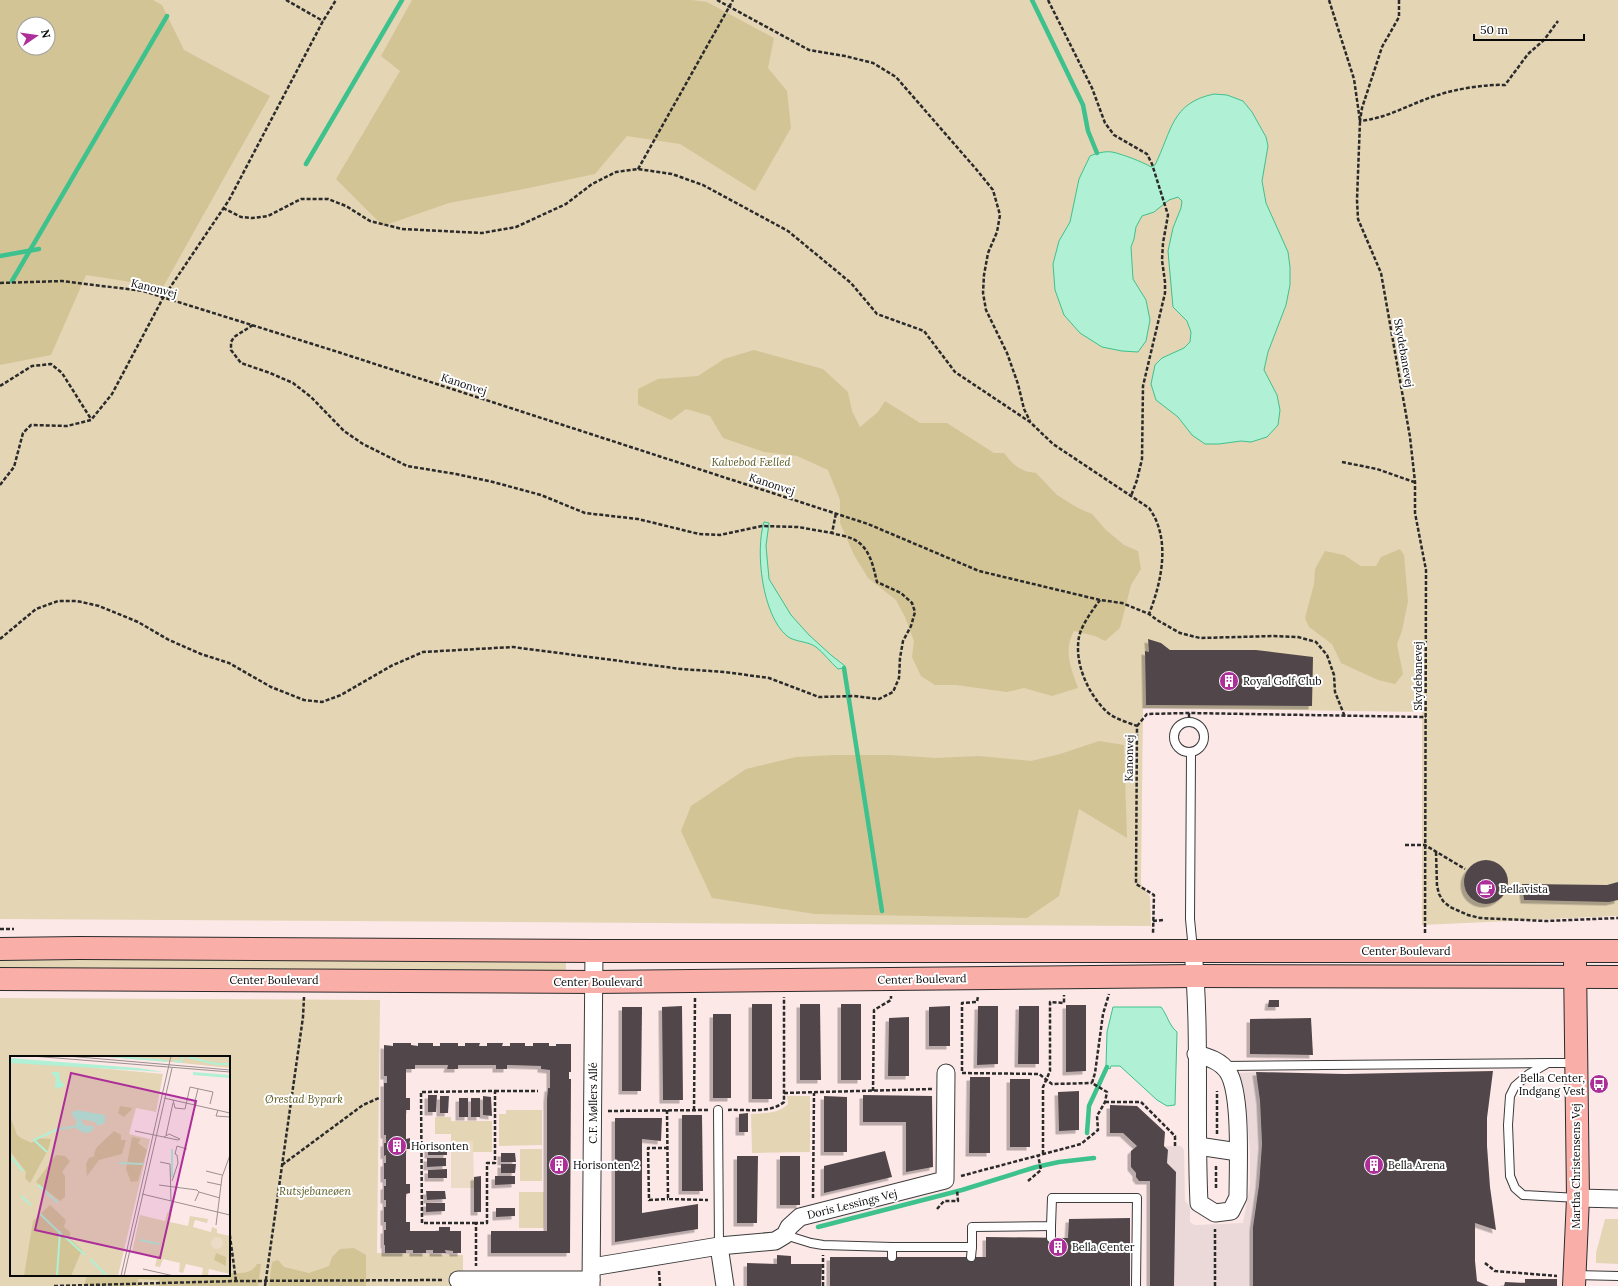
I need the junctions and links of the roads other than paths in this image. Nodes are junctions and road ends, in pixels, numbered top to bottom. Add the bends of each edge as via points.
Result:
1 (1191, 753) junction
2 (0, 949) edge
3 (594, 951) junction
4 (1194, 951) junction
5 (1575, 951) junction
6 (1618, 951) edge
7 (1196, 976) junction
8 (1575, 977) junction
9 (1618, 977) edge
10 (0, 979) edge
11 (594, 982) junction
12 (1196, 1054) junction
13 (1576, 1062) junction
14 (1548, 1063) junction
15 (1222, 1066) junction
16 (951, 1078) road end
17 (718, 1110) road end
18 (1198, 1146) junction
19 (1238, 1152) junction
20 (1578, 1198) junction
21 (1618, 1199) edge
22 (1051, 1226) junction
23 (785, 1235) junction
24 (1051, 1238) dead end
25 (719, 1246) junction
26 (892, 1247) junction
27 (972, 1247) junction
28 (892, 1257) dead end
29 (971, 1257) dead end
30 (1618, 1276) edge
31 (592, 1277) edge
32 (1568, 1279) edge
33 (458, 1280) road end
34 (725, 1286) edge
35 (1136, 1286) edge

1 - 1 lane via 1200,749 1205,736 1202,727 1189,721 1177,728 1174,737 1177,747
1 - 4 lane via 1190,919
2 - 3 street, Center Boulevard
3 - 4 street, Center Boulevard
3 - 11 street, C.F. Møllers Allé
4 - 5 street, Center Boulevard
4 - 7 street
5 - 6 street, Center Boulevard
5 - 8 street, Martha Christensens Vej
7 - 8 street, Center Boulevard
7 - 11 street, Center Boulevard
7 - 12 street
8 - 9 street, Center Boulevard
8 - 13 street, Martha Christensens Vej
10 - 11 street, Center Boulevard
11 - 31 street, C.F. Møllers Allé
12 - 15 street via 1211,1058
12 - 18 street
13 - 14 lane
13 - 20 street, Martha Christensens Vej
14 - 15 lane
14 - 20 lane via 1515,1086 1510,1096 1510,1176 1515,1188 1523,1195
15 - 19 street via 1228,1071 1236,1094
16 - 23 street, Doris Lessings Vej via 945,1180 800,1217 789,1227
17 - 25 lane
18 - 19 street
18 - 19 street via 1199,1203 1215,1214 1231,1211 1238,1197
20 - 21 street
20 - 32 street, Martha Christensens Vej
22 - 24 lane
22 - 27 lane via 972,1227
22 - 35 lane via 1052,1198 1137,1198
23 - 25 street via 774,1241
23 - 26 lane via 811,1244
25 - 31 street
25 - 34 street
26 - 27 lane
26 - 28 lane
27 - 29 lane
30 - 32 lane
31 - 33 street

